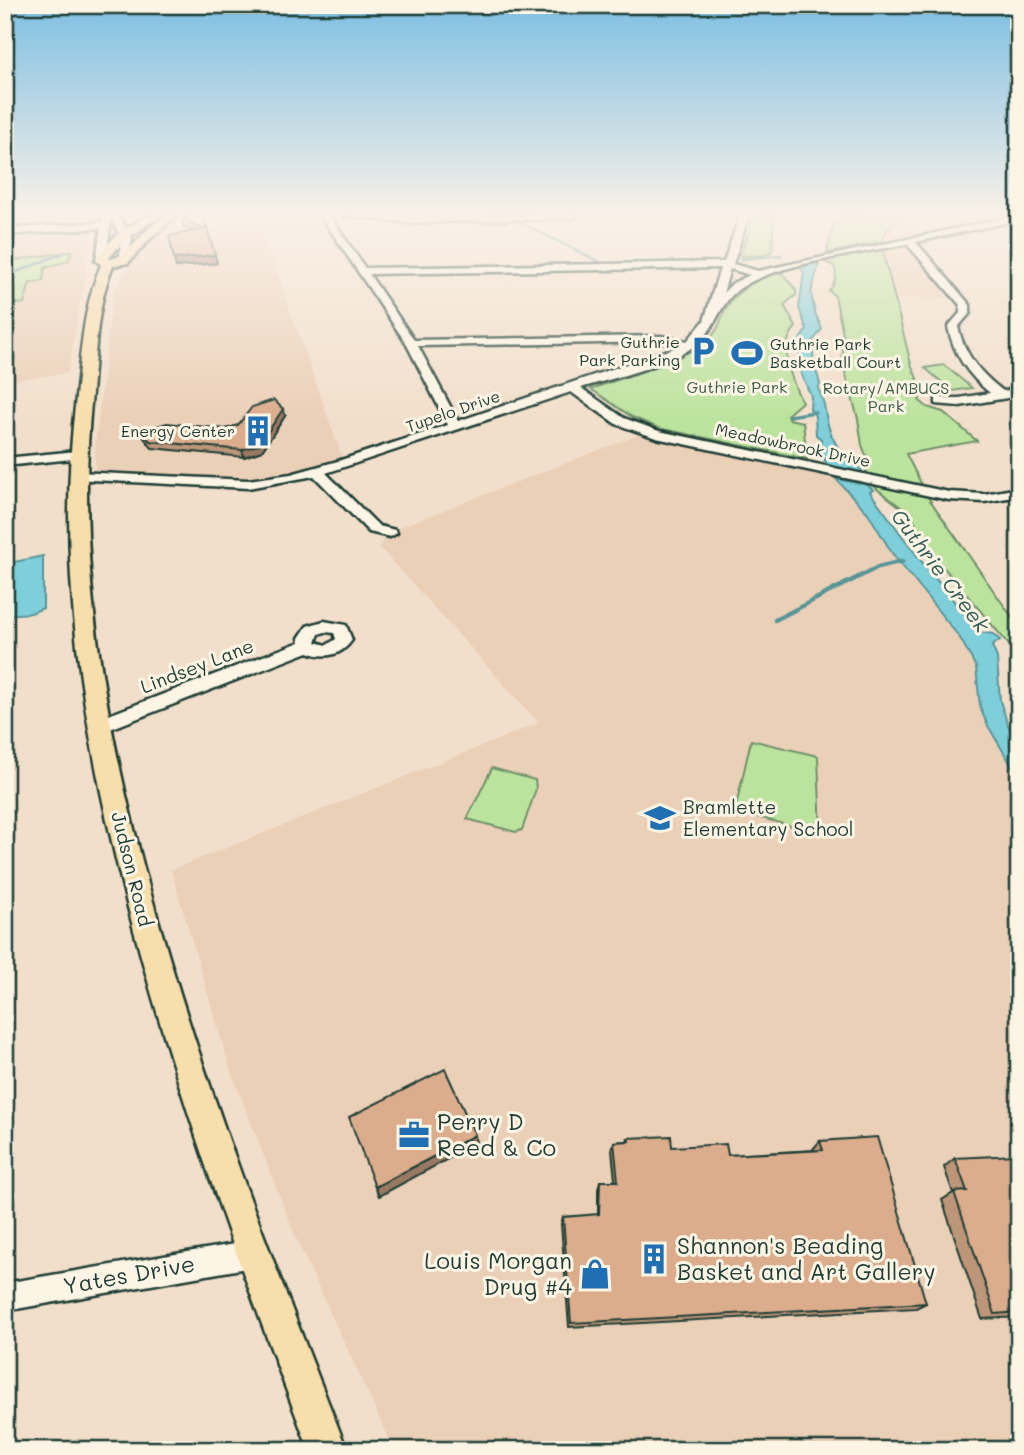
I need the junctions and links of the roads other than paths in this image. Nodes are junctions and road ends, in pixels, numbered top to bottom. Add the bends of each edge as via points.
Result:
1 (100, 283) edge
2 (369, 283) edge
3 (720, 283) edge
4 (742, 283) edge
5 (947, 283) edge
6 (714, 309) junction
7 (411, 343) junction
8 (690, 345) junction
9 (572, 387) junction
10 (1019, 392) edge
11 (1000, 396) junction
12 (940, 401) dead end
13 (455, 427) junction
14 (5, 462) edge
15 (77, 466) junction
16 (318, 472) junction
17 (1019, 492) edge
18 (390, 533) dead end
19 (309, 645) dead end
20 (99, 726) junction
21 (252, 1254) junction
22 (5, 1297) edge
23 (328, 1450) edge

1 - 15 main road, Judson Road via 82,399
2 - 7 street
3 - 6 street
4 - 6 street
5 - 11 street via 966,311 953,327 963,359
6 - 8 street via 704,333
7 - 8 street via 661,339
7 - 13 street
8 - 9 street, Tupelo Drive
9 - 13 street, Tupelo Drive
9 - 17 street, Meadowbrook Drive via 620,421 656,434 949,496 979,498
10 - 11 street
11 - 12 street
13 - 16 street, Tupelo Drive
14 - 15 street, Tupelo Drive
15 - 16 street, Tupelo Drive via 238,485
15 - 20 main road, Judson Road via 85,619
16 - 18 street via 374,529
19 - 20 street, Lindsey Lane
20 - 21 main road, Judson Road via 155,961
21 - 22 street, Yates Drive
21 - 23 main road, Judson Road

